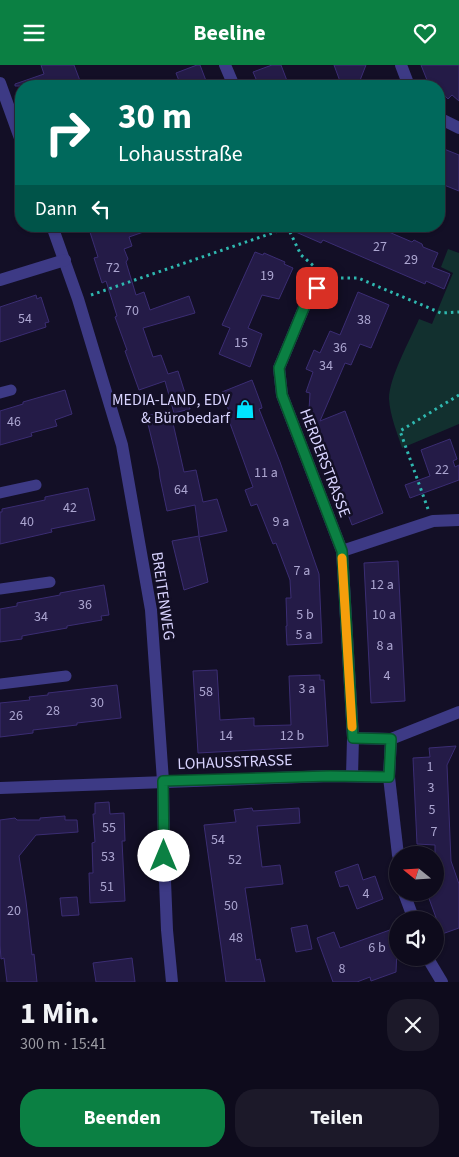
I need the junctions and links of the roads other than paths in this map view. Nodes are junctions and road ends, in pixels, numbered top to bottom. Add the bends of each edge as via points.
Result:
1 (225, 65) edge
2 (401, 65) edge
3 (231, 80) edge
4 (407, 80) edge
5 (0, 83) edge
6 (445, 120) edge
7 (15, 124) edge
8 (459, 128) edge
9 (54, 232) edge
10 (65, 260) junction
11 (326, 278) road end
12 (0, 280) edge
13 (36, 485) dead end
14 (0, 493) edge
15 (459, 520) edge
16 (342, 551) junction
17 (50, 582) dead end
18 (0, 589) edge
19 (66, 677) dead end
20 (0, 684) edge
21 (459, 712) edge
22 (353, 738) junction
23 (391, 739) junction
24 (352, 776) junction
25 (389, 777) junction
26 (163, 781) junction
27 (0, 788) edge
28 (397, 846) edge
29 (432, 966) edge
30 (172, 982) edge
31 (442, 982) edge

1 - 3 street
2 - 4 street
5 - 7 street
6 - 8 street
9 - 10 street, BREITENWEG
10 - 12 street
10 - 26 street, BREITENWEG via 122,445 149,600
11 - 16 street, HERDERSTRASSE via 308,298 279,368 282,395
13 - 14 lane
15 - 16 street via 433,521
16 - 22 street, HERDERSTRASSE
17 - 18 lane
19 - 20 lane
21 - 23 street
22 - 23 street
22 - 24 street
23 - 25 street
24 - 25 street, LOHAUSSTRASSE
24 - 26 street, LOHAUSSTRASSE
25 - 28 street
26 - 27 street, LOHAUSSTRASSE
26 - 30 street, BREITENWEG via 167,931
29 - 31 street

